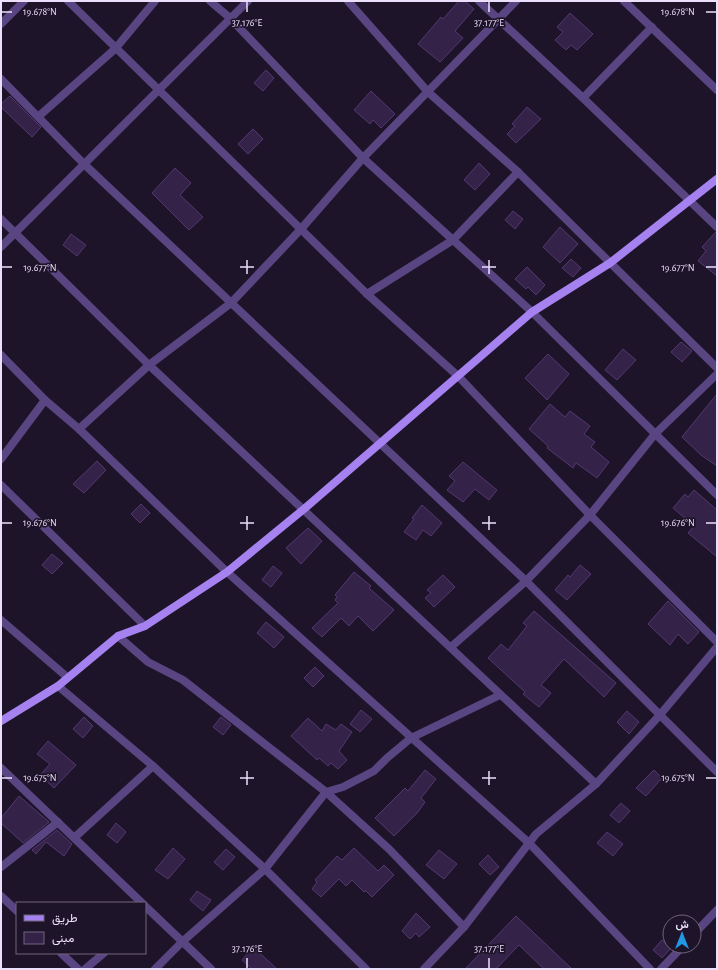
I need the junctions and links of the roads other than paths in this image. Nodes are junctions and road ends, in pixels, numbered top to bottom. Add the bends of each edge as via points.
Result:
1 (24, 1) edge
2 (68, 1) edge
3 (155, 1) edge
4 (210, 1) edge
5 (248, 1) edge
6 (348, 1) edge
7 (479, 1) edge
8 (516, 1) edge
9 (624, 1) edge
10 (230, 18) junction
11 (498, 20) junction
12 (1, 24) edge
13 (652, 27) junction
14 (115, 49) junction
15 (1, 79) edge
16 (717, 90) edge
17 (160, 91) junction
18 (428, 92) junction
19 (584, 98) junction
20 (39, 116) junction
21 (363, 158) junction
22 (84, 164) junction
23 (518, 172) junction
24 (717, 179) edge
25 (690, 201) junction
26 (1, 219) edge
27 (717, 227) edge
28 (302, 229) junction
29 (15, 233) junction
30 (453, 240) junction
31 (1, 247) edge
32 (610, 263) junction
33 (367, 294) junction
34 (231, 303) junction
35 (532, 312) junction
36 (1, 355) edge
37 (149, 365) junction
38 (717, 368) edge
39 (717, 374) edge
40 (459, 377) junction
41 (45, 400) junction
42 (79, 429) junction
43 (655, 434) junction
44 (381, 444) junction
45 (1, 459) edge
46 (1, 485) edge
47 (717, 496) edge
48 (304, 509) junction
49 (590, 515) junction
50 (227, 572) junction
51 (526, 581) junction
52 (1, 620) edge
53 (146, 626) junction
54 (118, 636) junction
55 (717, 642) edge
56 (717, 647) edge
57 (451, 648) junction
58 (67, 677) junction
59 (58, 686) junction
60 (500, 695) junction
61 (659, 716) junction
62 (1, 721) edge
63 (411, 738) junction
64 (153, 766) junction
65 (1, 768) edge
66 (717, 772) edge
67 (596, 784) junction
68 (326, 792) junction
69 (58, 822) junction
70 (75, 837) junction
71 (529, 843) junction
72 (1, 867) edge
73 (265, 869) junction
74 (1, 896) edge
75 (141, 902) edge
76 (16, 910) edge
77 (717, 910) edge
78 (148, 915) edge
79 (702, 926) edge
80 (464, 927) junction
81 (182, 942) junction
82 (62, 954) edge
83 (103, 954) edge
84 (675, 954) edge
85 (78, 969) edge
86 (85, 969) edge
87 (155, 969) edge
88 (211, 969) edge
89 (366, 969) edge
90 (424, 969) edge
91 (650, 969) edge
92 (661, 969) edge

1 - 12 street
2 - 14 street
3 - 14 street
4 - 10 street
5 - 10 street
6 - 18 street
7 - 11 street
8 - 11 street
9 - 13 street
10 - 17 street
10 - 21 street
11 - 18 street
11 - 19 street
13 - 16 street
13 - 19 street
14 - 17 street
14 - 20 street
15 - 20 street
17 - 22 street
17 - 28 street
18 - 21 street
18 - 23 street
19 - 25 street
20 - 22 street
21 - 28 street
21 - 30 street
22 - 29 street
22 - 34 street
23 - 30 street
23 - 32 street
24 - 25 street
25 - 27 street
25 - 32 street
26 - 29 street
28 - 33 street
28 - 34 street
29 - 31 street
29 - 37 street
30 - 33 street
30 - 35 street
32 - 35 street
32 - 38 street
33 - 40 street
34 - 37 street
34 - 44 street
35 - 40 street
35 - 43 street
36 - 41 street
37 - 42 street
37 - 48 street
39 - 43 street
40 - 44 street
40 - 49 street
41 - 42 street
41 - 45 street
42 - 50 street
43 - 47 street
43 - 49 street
44 - 48 street
44 - 51 street
46 - 53 street
48 - 50 street
48 - 57 street
49 - 51 street
49 - 55 street
50 - 53 street
50 - 63 street
51 - 57 street
51 - 61 street
52 - 58 street
53 - 54 street
54 - 58 street
54 - 68 street via 148,662 183,680
56 - 61 street
57 - 60 street
58 - 59 street
59 - 62 street
59 - 64 street
60 - 63 street
60 - 67 street
61 - 66 street
61 - 67 street
63 - 68 street via 374,771 343,787
63 - 71 street
64 - 70 street
64 - 73 street
65 - 69 street
67 - 71 street via 536,834
68 - 73 street
68 - 80 street via 390,849
69 - 70 street
69 - 72 street
70 - 75 street
71 - 80 street
71 - 91 street
73 - 81 street
73 - 89 street
74 - 76 street
77 - 79 street
78 - 81 street
80 - 90 street
81 - 87 street
81 - 88 street
82 - 85 street
83 - 86 street
84 - 92 street

